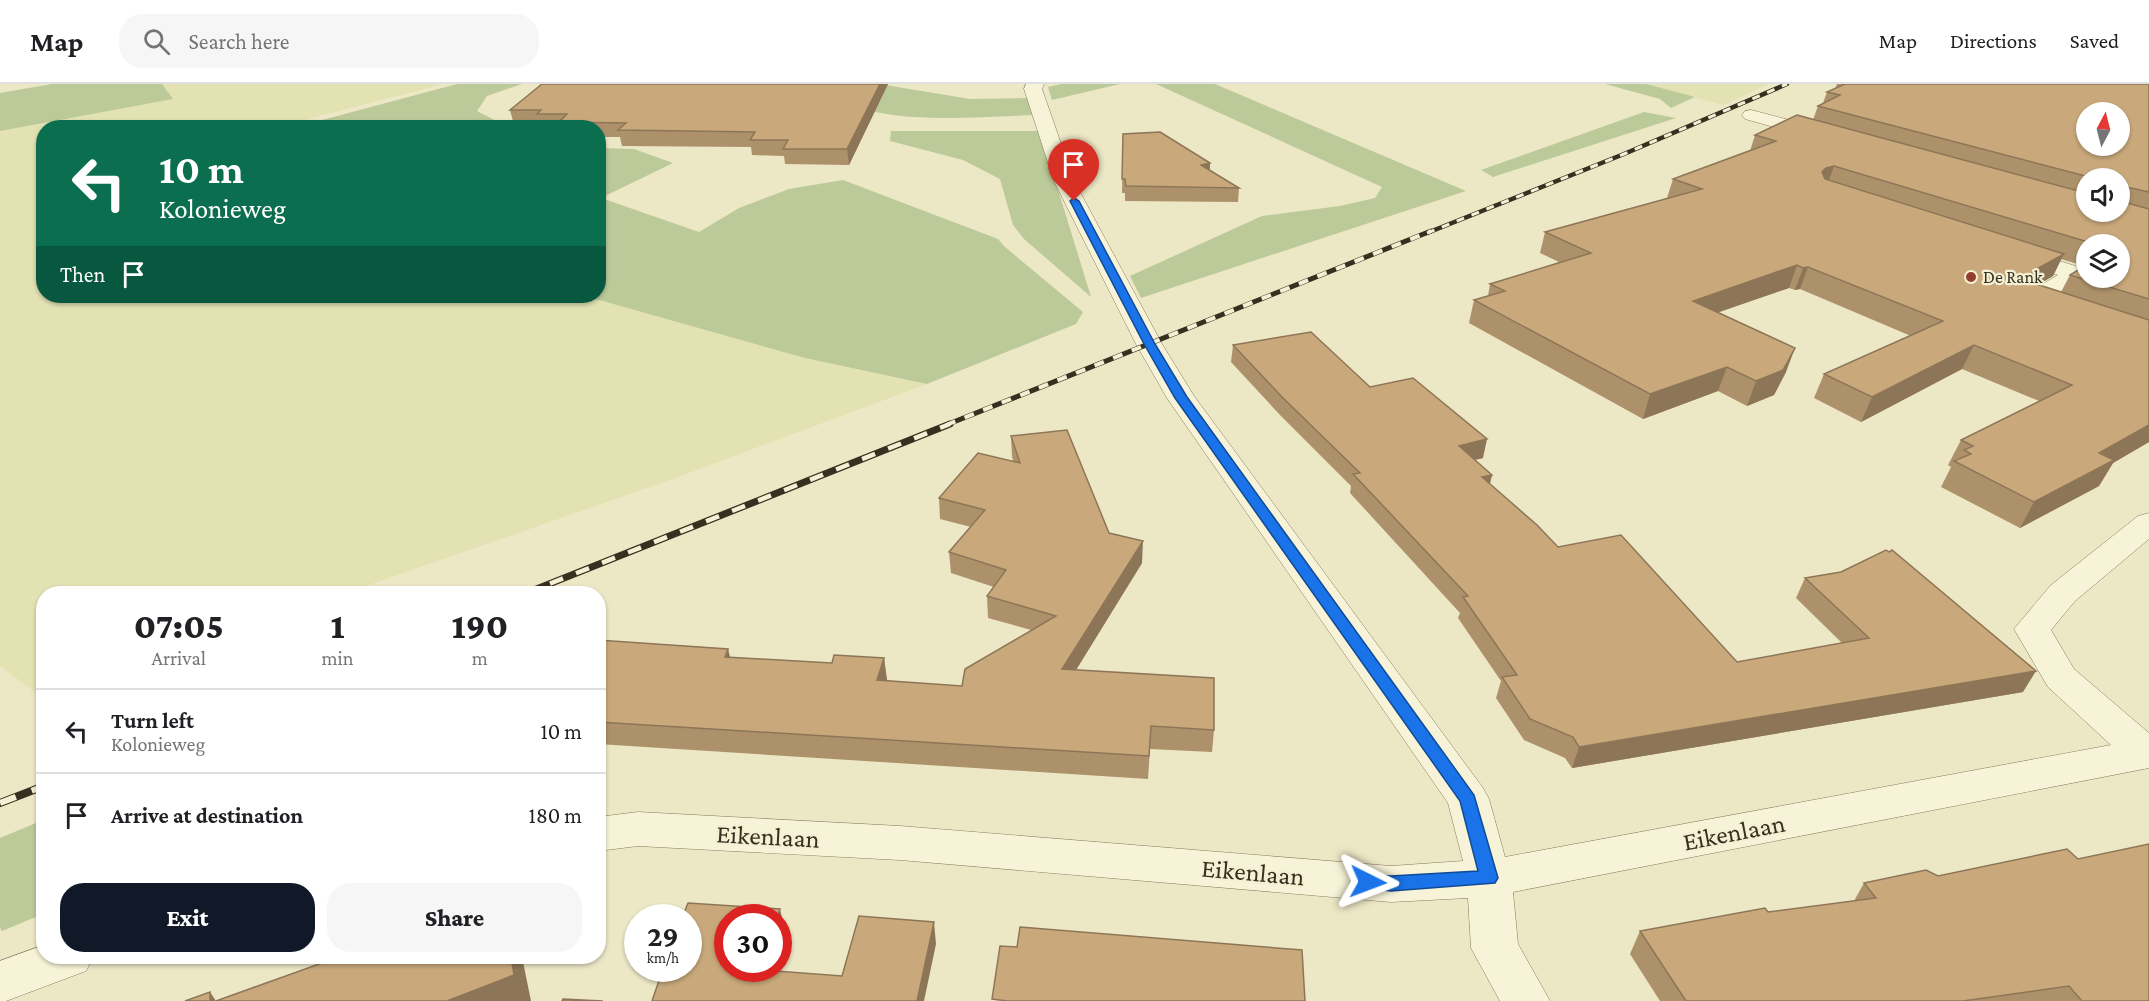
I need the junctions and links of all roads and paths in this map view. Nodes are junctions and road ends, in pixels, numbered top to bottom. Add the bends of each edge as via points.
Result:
1 (1035, 84) edge
2 (1751, 115) dead end
3 (1840, 140) edge
4 (1997, 248) edge
5 (2075, 313) edge
6 (2149, 522) edge
7 (2147, 753) edge
8 (606, 833) edge
9 (1489, 878) junction
10 (50, 964) edge
11 (0, 982) edge
12 (1526, 1001) edge

1 - 9 street via 1033,89 1064,181 1153,350 1181,398 1468,800
2 - 3 street
4 - 5 street via 2077,273 2033,300
6 - 7 street via 2063,593 2032,629 2061,678
7 - 9 street, Eikenlaan
8 - 9 street, Eikenlaan via 638,829 900,843 1391,884
9 - 12 street via 1495,948
10 - 11 street

